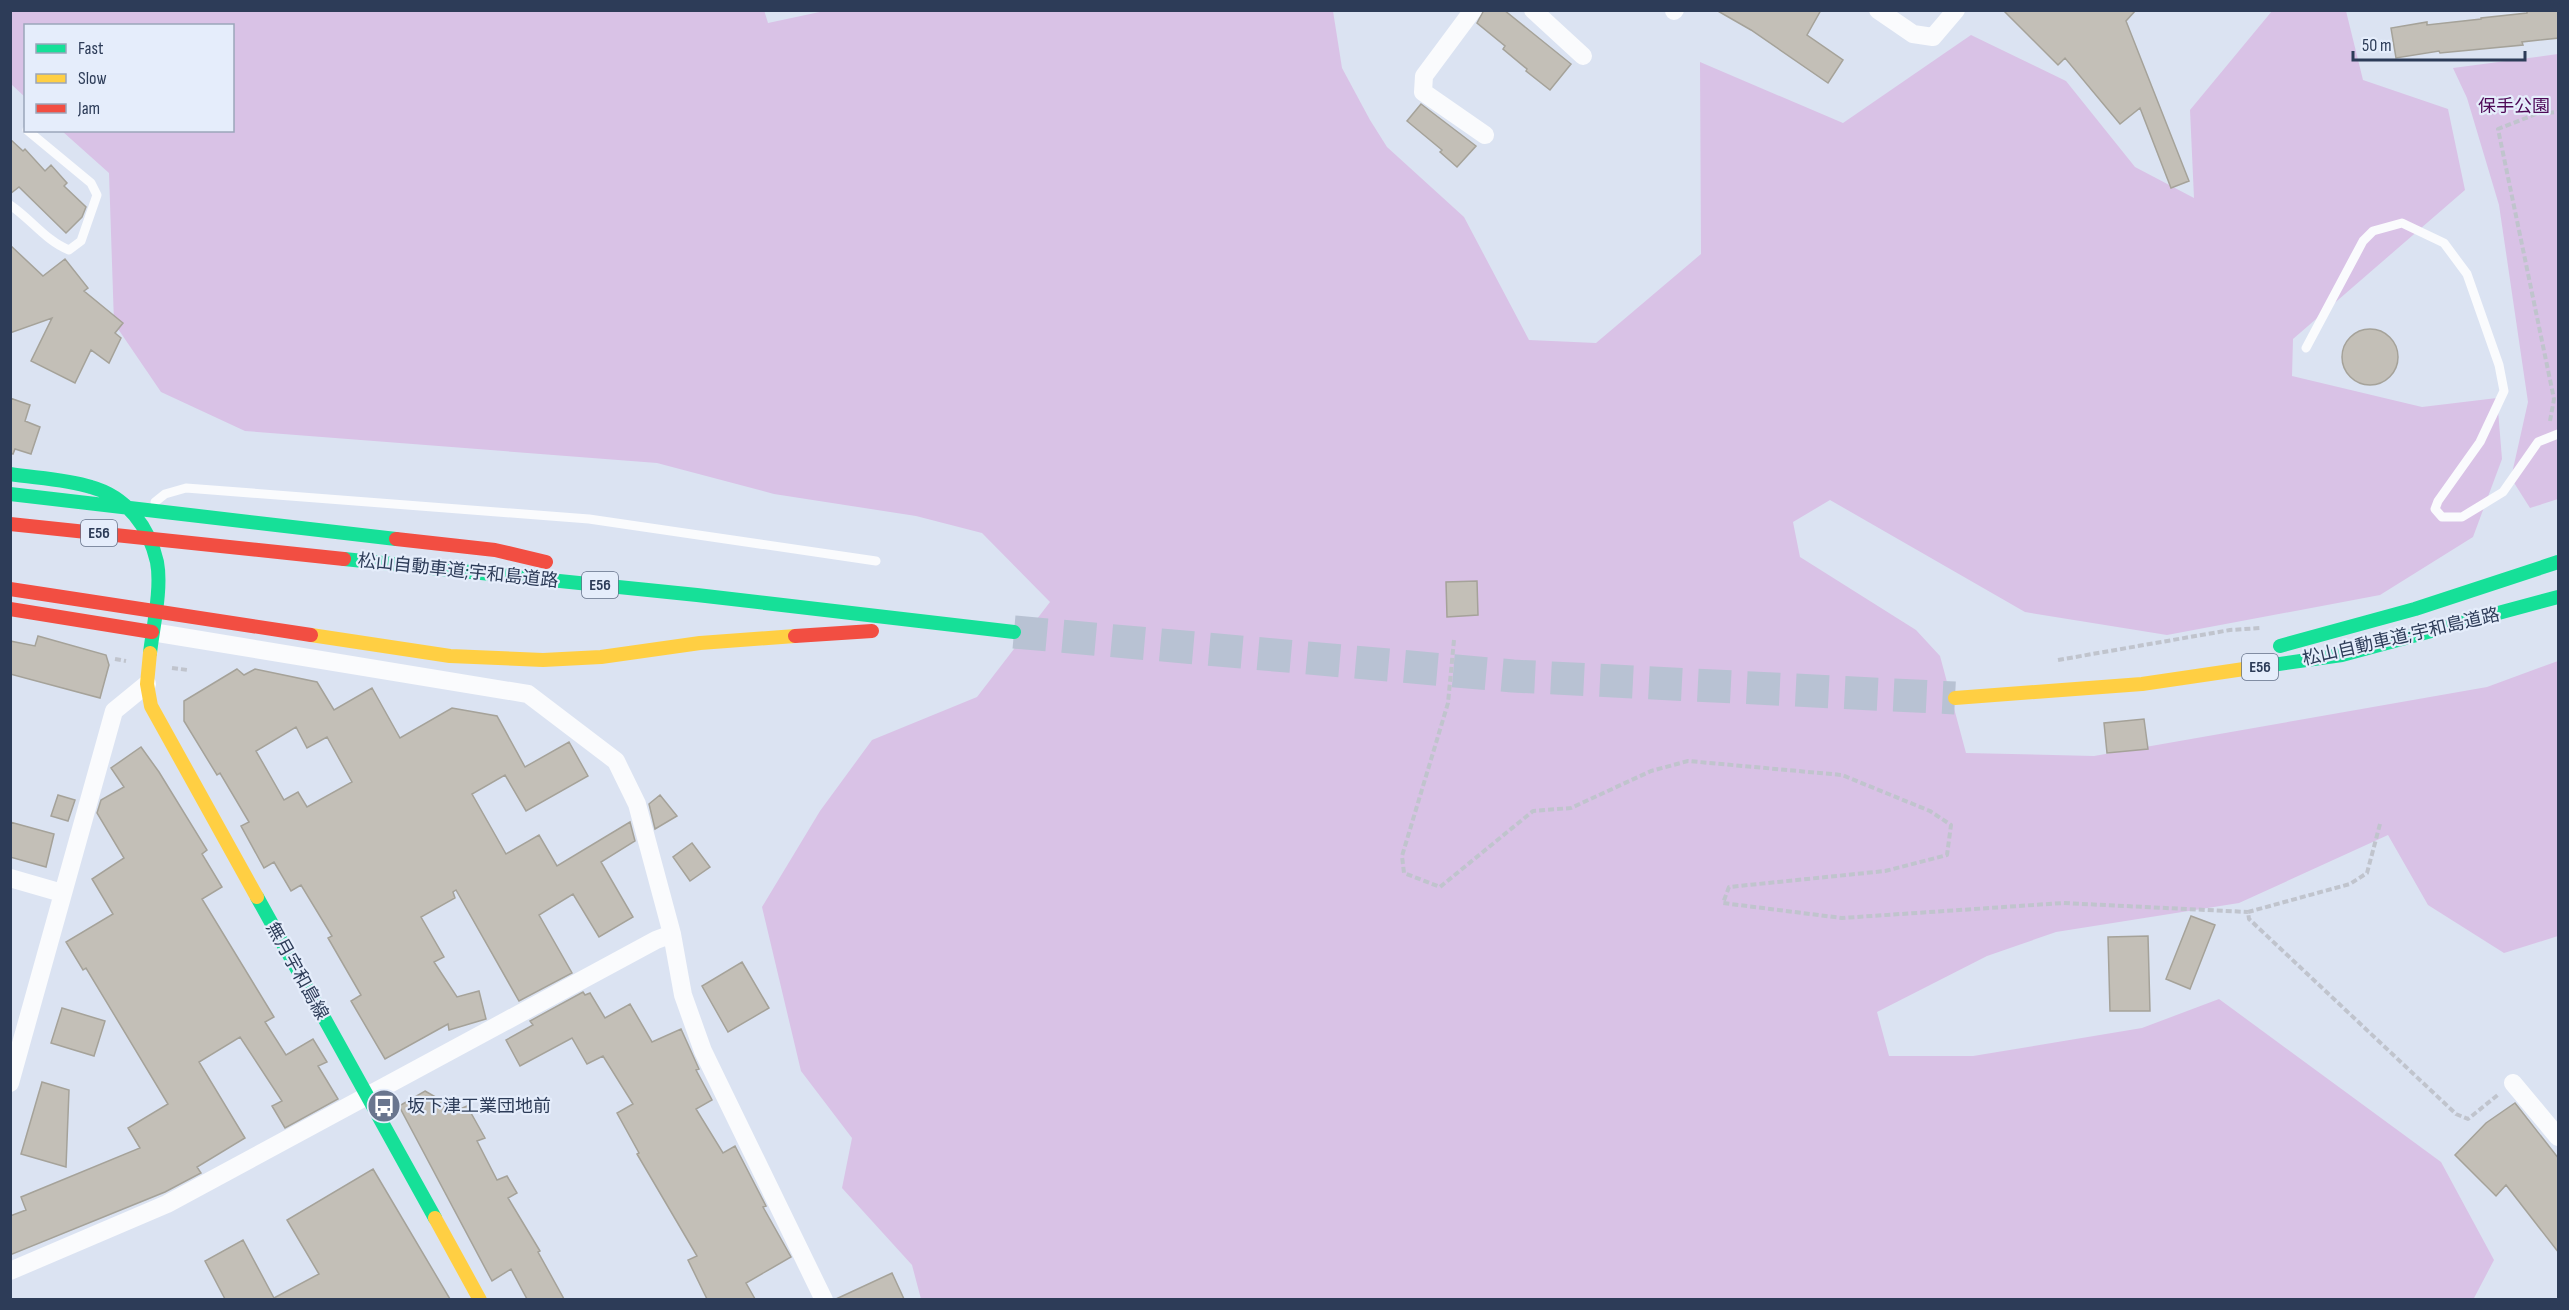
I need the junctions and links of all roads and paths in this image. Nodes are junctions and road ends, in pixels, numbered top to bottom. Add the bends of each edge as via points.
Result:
1 (1473, 10) edge
2 (1533, 10) edge
3 (1878, 10) edge
4 (1956, 10) edge
5 (1584, 56) dead end
6 (2559, 112) edge
7 (30, 132) edge
8 (1485, 135) dead end
9 (10, 205) edge
10 (2306, 348) dead end
11 (2555, 436) edge
12 (10, 474) edge
13 (10, 494) edge
14 (137, 517) junction
15 (10, 524) edge
16 (876, 561) dead end
17 (2559, 562) edge
18 (10, 588) edge
19 (697, 595) junction
20 (2559, 597) edge
21 (10, 609) edge
22 (963, 626) junction
23 (2269, 628) dead end
24 (152, 632) junction
25 (1014, 632) tunnel mouth
26 (1454, 640) dead end
27 (2058, 660) dead end
28 (147, 684) junction
29 (2142, 684) junction
30 (1955, 698) tunnel mouth
31 (2379, 824) dead end
32 (10, 878) edge
33 (62, 893) junction
34 (2248, 912) junction
35 (672, 934) junction
36 (10, 1083) edge
37 (2513, 1083) joint
38 (366, 1097) junction
39 (2559, 1137) edge
40 (10, 1271) edge
41 (480, 1299) edge
42 (824, 1299) edge

1 - 8 street via 1424,76 1423,92
2 - 5 street
3 - 4 street via 1913,34 1933,37
6 - 11 path via 2536,114 2498,129 2554,399 2550,417
7 - 9 lane via 91,183 97,195 81,242 69,250 56,245 25,214
10 - 11 lane via 2363,241 2373,231 2402,223 2444,243 2467,274 2499,365 2504,391 2480,442 2435,509 2442,517 2462,517 2503,492 2538,442
12 - 14 main road, 無月宇和島線 via 92,487 122,501
13 - 19 main road via 495,550
14 - 16 lane via 165,494 186,488 589,519
14 - 24 main road, 無月宇和島線 via 157,563 158,595
15 - 19 main road, 松山自動車道;宇和島道路 / E56
17 - 29 main road via 2415,609
18 - 22 main road via 379,647 450,656 543,660 786,635
19 - 22 main road, 松山自動車道;宇和島道路 / E56
20 - 29 main road, 松山自動車道;宇和島道路 / E56 via 2342,655
21 - 24 main road
22 - 25 main road, 松山自動車道;宇和島道路 / E56
23 - 27 path via 2230,630
24 - 28 main road, 無月宇和島線
24 - 35 street via 528,694 616,761 637,804
26 - 34 path via 1448,703 1402,856 1404,873 1440,887 1533,811 1570,808 1651,771 1688,761 1842,775 1930,811 1951,825 1947,855 1884,871 1729,887 1723,903 1842,918 2063,903
28 - 33 street via 114,711
28 - 38 main road, 無月宇和島線 via 151,706
29 - 30 main road, 松山自動車道;宇和島道路 / E56
31 - 34 path via 2367,873 2350,884
32 - 33 street
33 - 36 street
34 - 37 path via 2249,919 2456,1114 2468,1119
35 - 38 street
35 - 42 street via 683,995 703,1051
37 - 39 street
38 - 40 street via 167,1204
38 - 41 main road, 無月宇和島線

